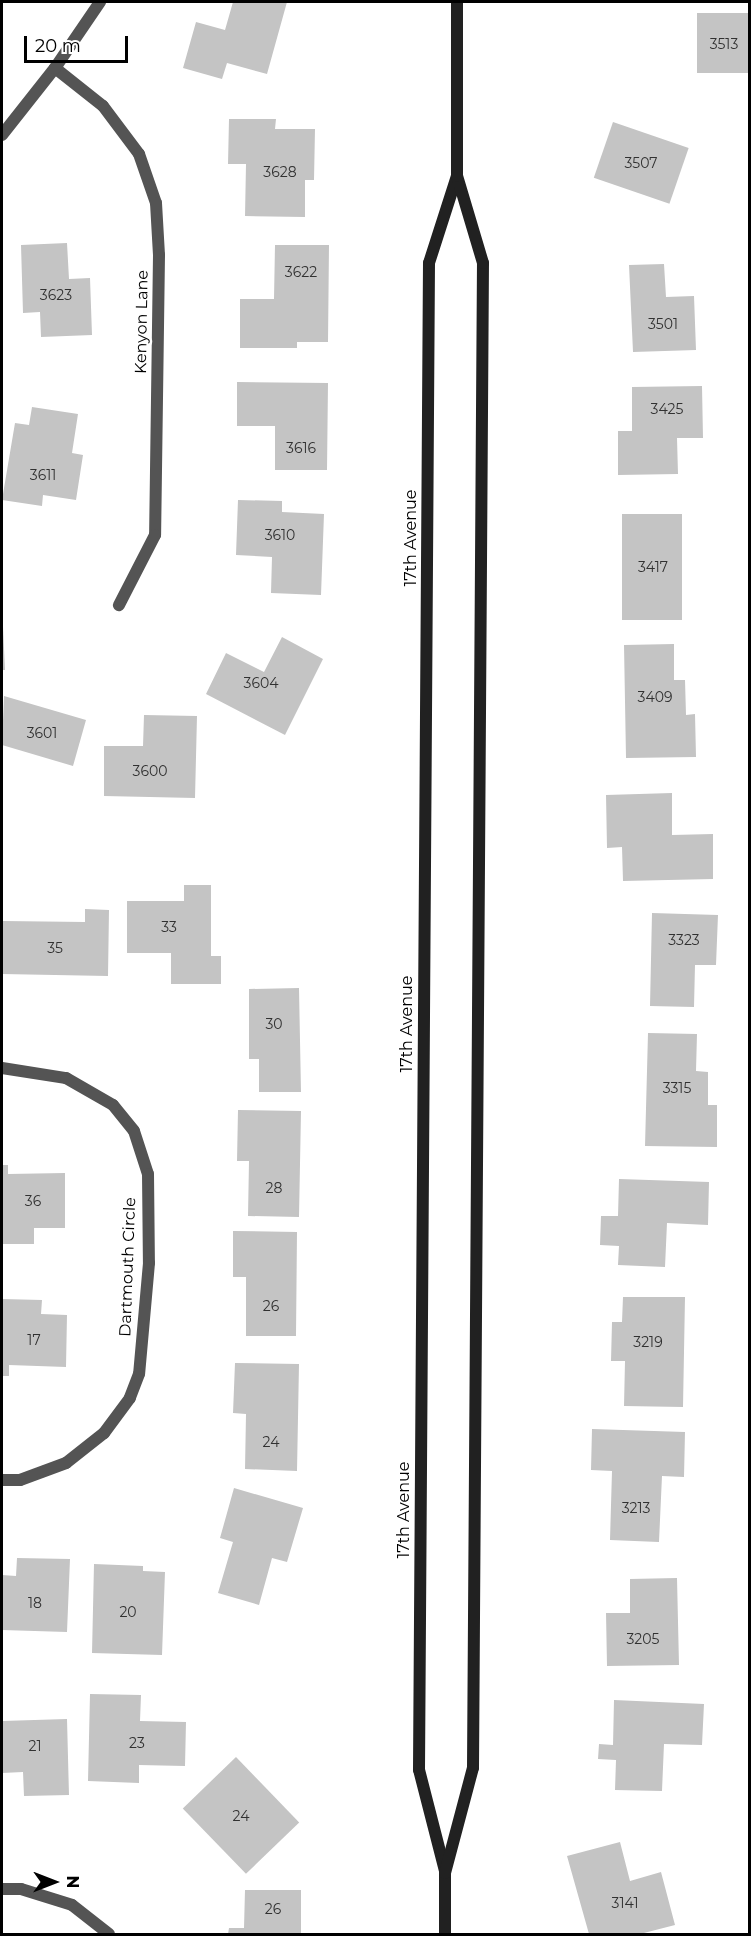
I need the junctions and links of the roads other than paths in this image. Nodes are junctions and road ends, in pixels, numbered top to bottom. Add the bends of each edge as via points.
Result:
1 (100, 2) edge
2 (457, 2) edge
3 (55, 68) junction
4 (2, 135) edge
5 (457, 176) junction
6 (119, 605) dead end
7 (2, 1068) edge
8 (2, 1480) edge
9 (445, 1873) junction
10 (2, 1889) edge
11 (109, 1935) edge
12 (445, 1935) edge

1 - 3 street
2 - 5 main road, 17th Avenue
3 - 4 street
3 - 6 street, Kenyon Lane via 103,106 140,154 156,203 159,255 155,535
5 - 9 main road, 17th Avenue via 483,263 473,1768
5 - 9 main road, 17th Avenue via 429,263 419,1770
7 - 8 street, Dartmouth Circle via 66,1078 113,1105 134,1131 148,1174 149,1263 140,1374 130,1398 104,1433 66,1463 20,1480
9 - 12 main road, 17th Avenue
10 - 11 street via 21,1889 72,1905

